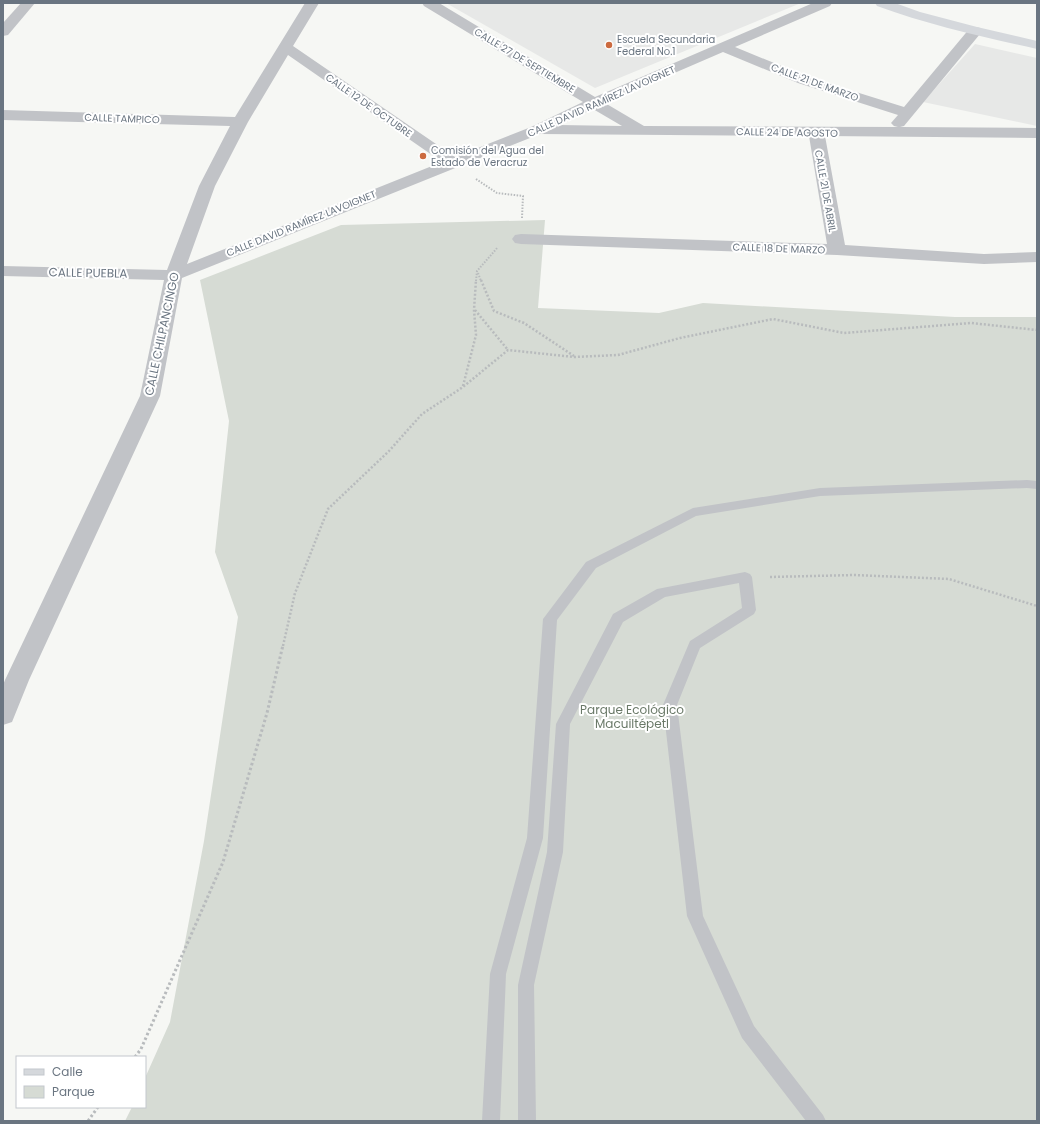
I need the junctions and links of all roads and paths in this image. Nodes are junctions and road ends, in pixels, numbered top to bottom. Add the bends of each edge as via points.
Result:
1 (28, 3) edge
2 (312, 3) edge
3 (429, 3) edge
4 (825, 3) edge
5 (882, 3) edge
6 (975, 31) junction
7 (3, 32) edge
8 (1037, 45) edge
9 (286, 47) junction
10 (723, 47) junction
11 (595, 102) junction
12 (908, 113) junction
13 (3, 115) edge
14 (240, 122) junction
15 (537, 130) junction
16 (641, 131) junction
17 (816, 132) junction
18 (890, 133) junction
19 (1037, 134) edge
20 (452, 162) junction
21 (521, 239) junction
22 (837, 250) junction
23 (1037, 257) edge
24 (3, 271) edge
25 (477, 271) junction
26 (174, 275) junction
27 (474, 310) junction
28 (1037, 330) edge
29 (508, 350) junction
30 (574, 357) junction
31 (463, 387) junction
32 (1037, 485) edge
33 (745, 577) junction
34 (1037, 606) edge
35 (3, 715) edge
36 (136, 1056) edge
37 (97, 1108) edge
38 (88, 1121) edge
39 (491, 1121) edge
40 (526, 1121) edge
41 (816, 1121) edge

1 - 7 street
2 - 9 street, CALLE CHILPANCINGO
3 - 11 street, CALLE 27 DE SEPTIEMBRE
4 - 10 street, CALLE DAVID RAMÍREZ LAVOIGNET
5 - 6 main road via 914,15
6 - 8 main road
6 - 12 street
9 - 14 street, CALLE CHILPANCINGO
9 - 20 street, CALLE 12 DE OCTUBRE
10 - 11 street, CALLE DAVID RAMÍREZ LAVOIGNET
10 - 12 street, CALLE 21 DE MARZO via 803,80
11 - 15 street, CALLE DAVID RAMÍREZ LAVOIGNET
11 - 16 street, CALLE 27 DE SEPTIEMBRE
12 - 18 street
13 - 14 street, CALLE TAMPICO
14 - 26 street, CALLE CHILPANCINGO via 207,186
15 - 16 street, CALLE 24 DE AGOSTO
15 - 20 street, CALLE DAVID RAMÍREZ LAVOIGNET
16 - 17 street, CALLE 24 DE AGOSTO
17 - 18 street, CALLE 24 DE AGOSTO
17 - 22 street, CALLE 21 DE ABRIL
18 - 19 street, CALLE 24 DE AGOSTO
20 - 21 path via 497,193 523,196
20 - 26 street, CALLE DAVID RAMÍREZ LAVOIGNET
21 - 22 street, CALLE 18 DE MARZO
21 - 25 path via 503,242
22 - 23 street, CALLE 18 DE MARZO via 984,259
24 - 26 street, CALLE PUEBLA
25 - 27 path
25 - 30 path via 494,311 524,323
26 - 35 street, CALLE CHILPANCINGO via 150,396
27 - 29 path
27 - 31 path via 476,335
28 - 30 path via 972,323 844,333 773,319 680,338 618,355
29 - 30 path
29 - 31 path
31 - 36 path via 422,414 328,509 295,593 267,713 223,862
32 - 39 lane via 820,492 693,512 591,565 550,619 535,838 498,974
33 - 34 path via 855,575 949,579
33 - 40 lane via 662,593 618,618 563,724 555,852 526,985
33 - 41 lane via 749,610 695,644 670,705 694,916 748,1032
37 - 38 path

